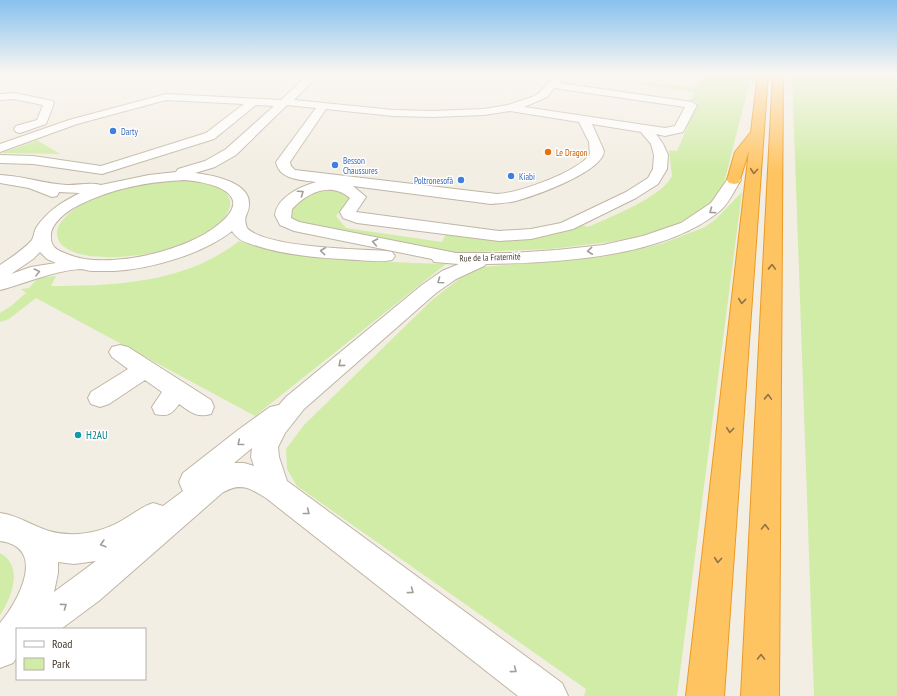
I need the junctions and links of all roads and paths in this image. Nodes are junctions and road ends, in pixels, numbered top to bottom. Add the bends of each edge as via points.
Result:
1 (48, 105) edge
2 (134, 105) edge
3 (248, 105) edge
4 (281, 105) edge
5 (324, 105) edge
6 (328, 105) edge
7 (517, 105) edge
8 (692, 105) edge
9 (760, 105) edge
10 (777, 105) edge
11 (510, 108) junction
12 (239, 112) junction
13 (584, 120) junction
14 (210, 121) dead end
15 (646, 130) junction
16 (758, 132) junction
17 (0, 136) edge
18 (0, 148) edge
19 (231, 152) junction
20 (95, 156) dead end
21 (0, 159) edge
22 (66, 165) junction
23 (158, 177) junction
24 (0, 179) edge
25 (734, 180) joint
26 (117, 185) junction
27 (228, 185) junction
28 (39, 186) junction
29 (59, 212) junction
30 (236, 217) junction
31 (42, 239) junction
32 (455, 258) junction
33 (488, 258) junction
34 (83, 264) junction
35 (0, 273) edge
36 (0, 284) edge
37 (120, 352) dead end
38 (145, 369) junction
39 (100, 398) dead end
40 (295, 403) junction
41 (202, 407) dead end
42 (276, 489) junction
43 (0, 527) edge
44 (29, 538) junction
45 (18, 628) edge
46 (33, 628) edge
47 (16, 630) edge
48 (16, 641) edge
49 (0, 651) edge
50 (549, 696) edge
51 (706, 696) edge
52 (760, 696) edge

1 - 17 street via 42,122
2 - 18 street via 73,122
3 - 12 street
4 - 19 street
5 - 13 street via 283,162 290,173 492,199 515,196 578,171 592,162 597,156 597,150
6 - 11 street via 377,112 424,114 474,113
7 - 11 street
8 - 15 street via 681,126 676,130
9 - 16 highway
52 -> 10 highway
11 - 13 street
12 - 14 street
12 - 22 street via 210,136 102,170
13 - 15 street
32 -> 15 street via 301,228 285,220 282,214 285,207 300,194 315,187 329,186 342,187 358,197 348,212 357,218 499,236 552,230 567,226 631,195 653,181 660,170 661,155 657,144
16 - 25 highway via 741,152
16 -> 51 highway
19 - 23 street via 205,167
19 - 27 street via 221,168
20 - 22 street
21 - 22 street
23 - 26 street
23 - 27 street via 196,177
24 - 28 street
25 -> 33 street, Rue de la Fraternité via 728,195 715,209 682,228 659,237 627,246 591,251
26 - 28 street via 76,189
26 - 29 street via 79,200
27 - 30 street via 241,199 241,208
28 - 29 street via 57,197 60,204
29 - 31 street via 46,226
32 -> 30 street, Rue de la Fraternité via 346,253 265,243 243,234 237,225
30 - 34 street via 226,228 210,238 167,256 124,264
31 - 34 street via 46,248 56,256
31 - 35 street via 26,255
32 - 33 street, Rue de la Fraternité
33 -> 40 street via 449,275 429,289
36 -> 34 street via 38,271
37 - 38 street
38 - 39 street
38 - 41 street via 170,398
40 - 42 street via 275,427 266,447 265,457
40 -> 44 street via 247,437 146,522 118,539 88,548 74,549 60,548
46 -> 42 street via 88,588 220,478 238,474 250,476
42 -> 50 street
43 - 44 street via 14,530
44 - 45 street via 38,549 42,574 37,595
47 - 49 street
48 - 49 street

